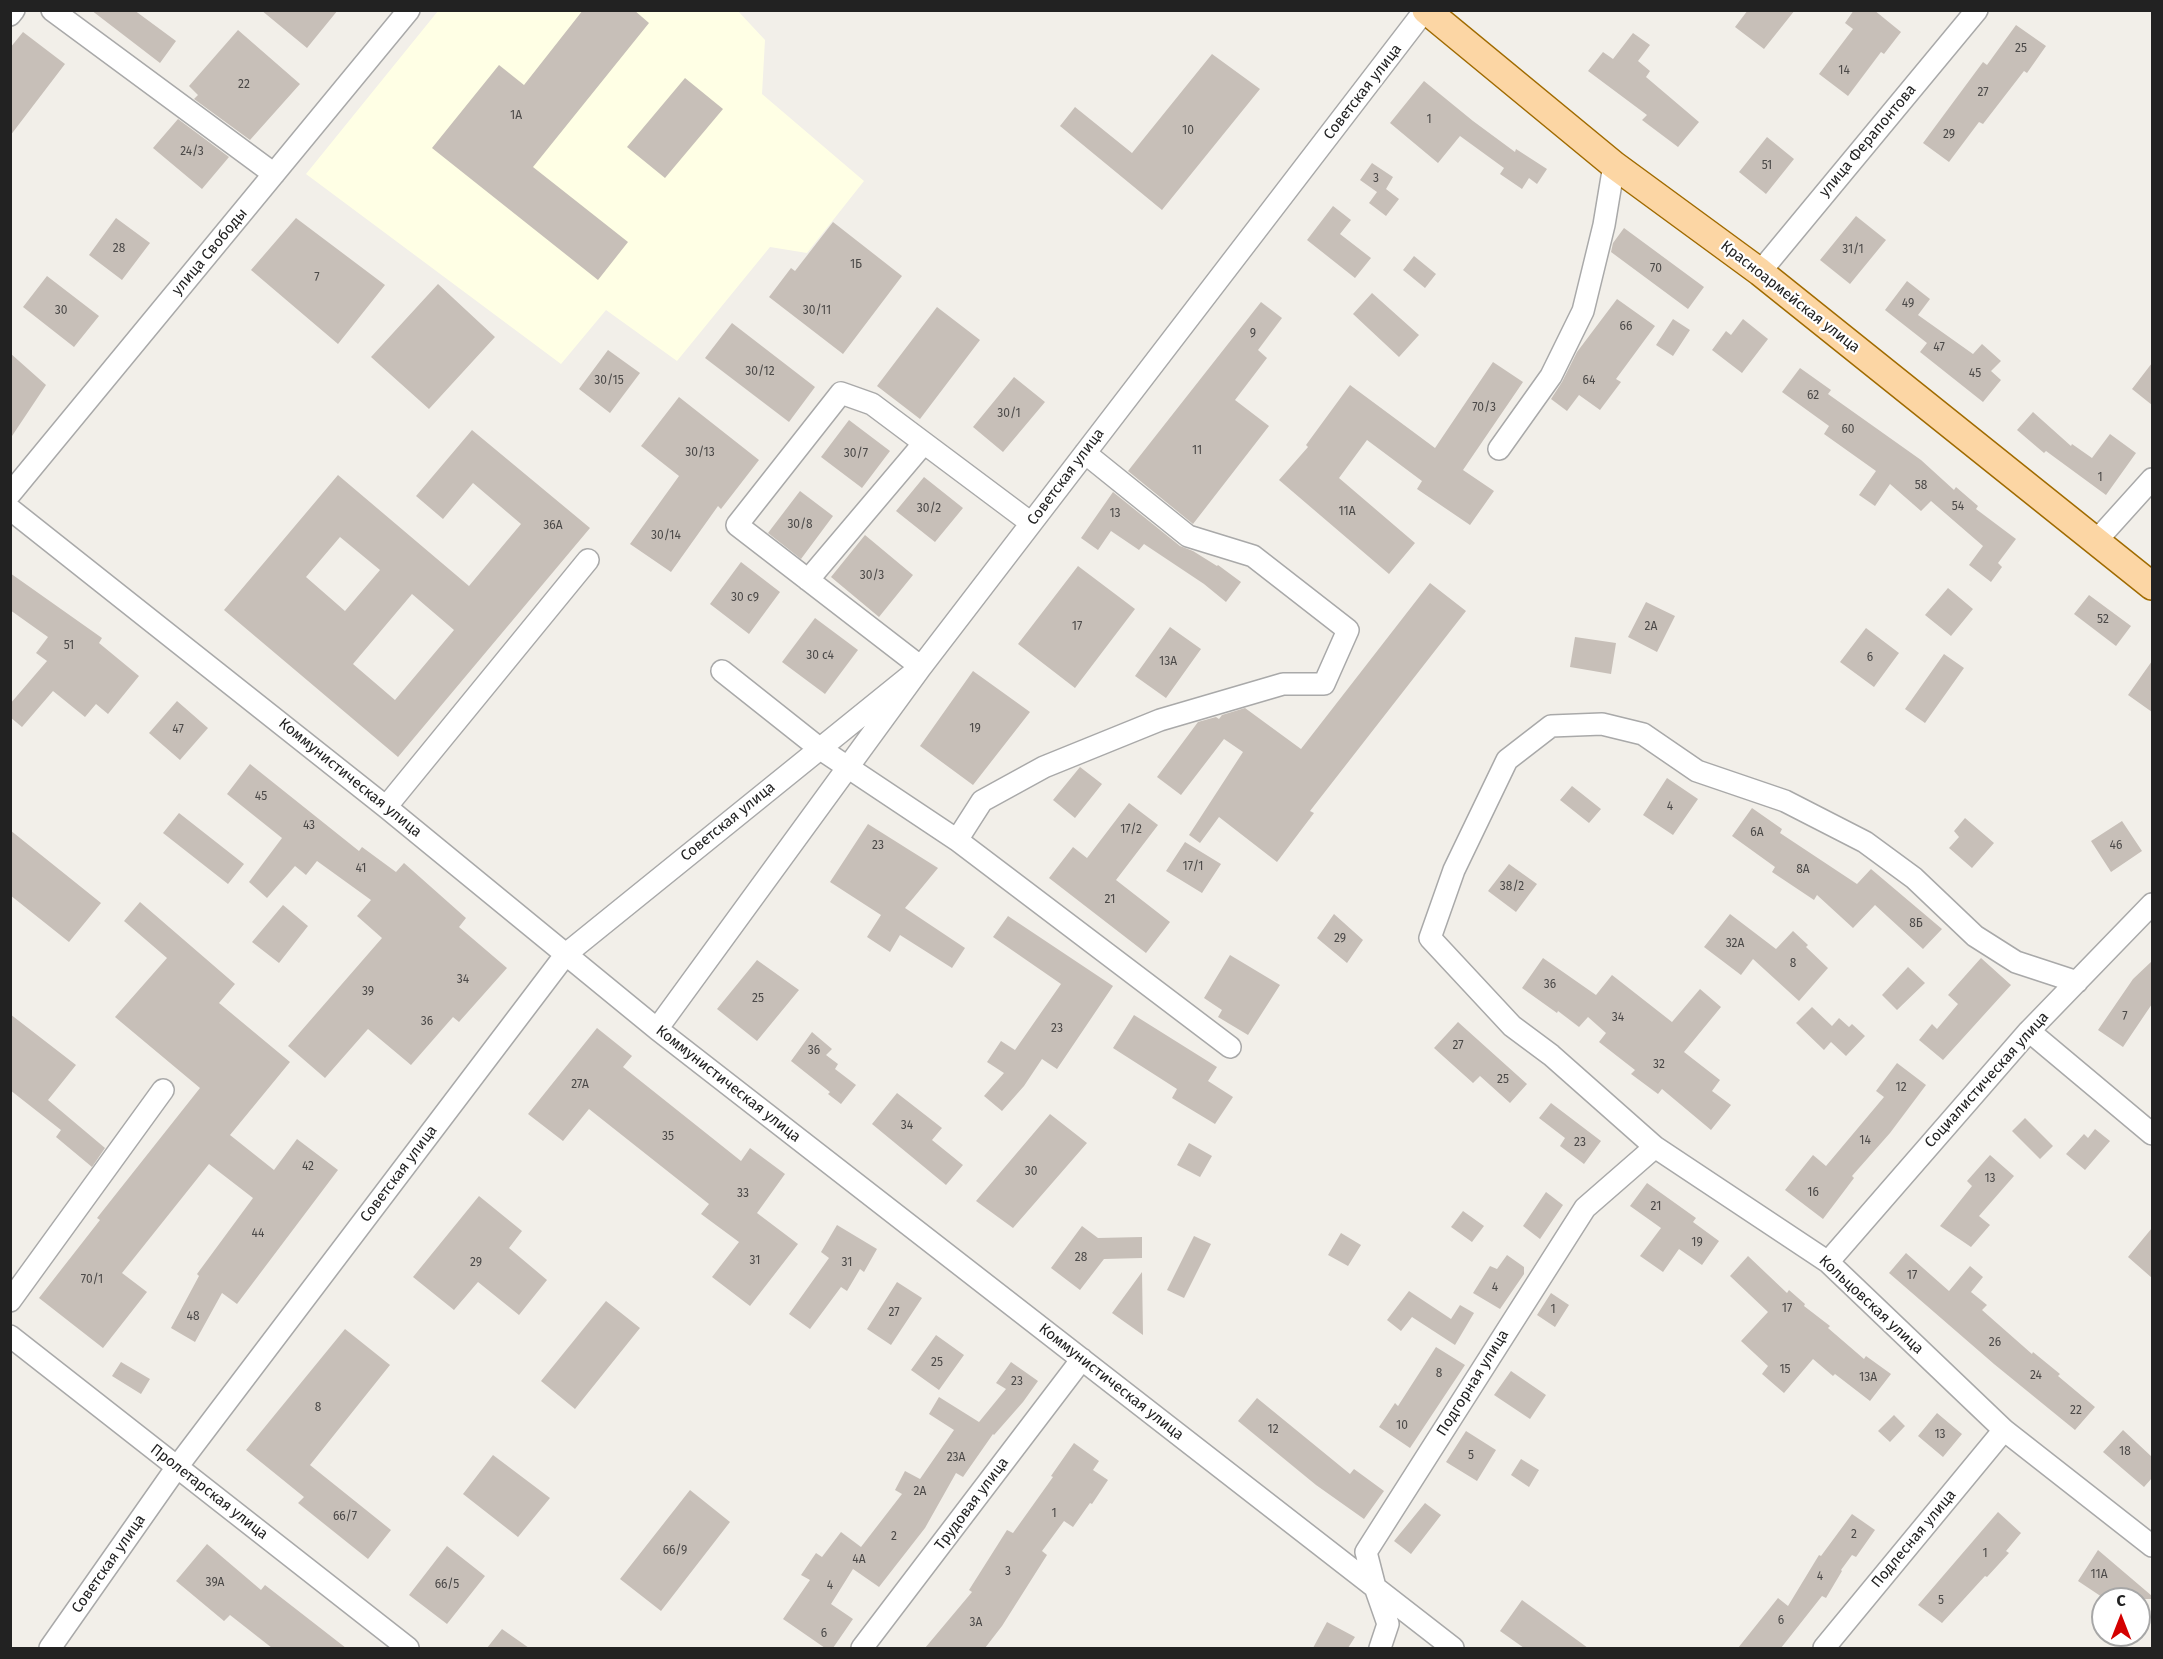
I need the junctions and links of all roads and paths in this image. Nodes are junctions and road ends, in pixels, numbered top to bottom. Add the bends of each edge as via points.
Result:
1 (14, 10) edge
2 (52, 10) edge
3 (409, 10) edge
4 (1426, 10) edge
5 (1977, 10) edge
6 (10, 15) edge
7 (1614, 165) junction
8 (274, 174) junction
9 (1760, 272) junction
10 (924, 443) junction
11 (1499, 448) dead end
12 (1085, 453) junction
13 (2152, 479) edge
14 (10, 494) edge
15 (10, 509) edge
16 (1031, 523) junction
17 (2097, 540) junction
18 (588, 560) dead end
19 (808, 579) junction
20 (2152, 586) edge
21 (921, 667) junction
22 (722, 671) dead end
23 (819, 748) junction
24 (849, 768) junction
25 (386, 807) junction
26 (957, 840) junction
27 (2152, 904) edge
28 (566, 954) junction
29 (2077, 982) junction
30 (657, 1029) junction
31 (2029, 1031) junction
32 (1230, 1047) dead end
33 (164, 1090) dead end
34 (2152, 1134) edge
35 (1655, 1147) junction
36 (1828, 1262) junction
37 (10, 1301) edge
38 (10, 1336) edge
39 (1082, 1359) junction
40 (2004, 1430) junction
41 (177, 1467) junction
42 (2152, 1546) edge
43 (1375, 1587) junction
44 (50, 1648) edge
45 (408, 1648) edge
46 (862, 1648) edge
47 (1380, 1648) edge
48 (1453, 1648) edge
49 (1824, 1648) edge

1 - 6 street
2 - 8 street
3 - 8 street, улица Свободы
4 - 7 main road, Красноармейская улица
4 - 12 street, Советская улица
5 - 9 street, улица Ферапонтова
7 - 9 main road, Красноармейская улица
7 - 11 street via 1583,311 1551,376
8 - 14 street, улица Свободы
9 - 17 main road, Красноармейская улица
10 - 16 street
10 - 19 street
10 - 19 street via 872,405 841,393 737,525
12 - 16 street, Советская улица
12 - 26 street via 1188,536 1252,556 1348,630 1324,684 1283,684 1160,720 1044,767 982,801
13 - 17 street
15 - 25 street, Коммунистическая улица
16 - 21 street, Советская улица
17 - 20 main road, Красноармейская улица
18 - 25 street
19 - 21 street
21 - 23 street, Советская улица
21 - 24 street
22 - 23 street
23 - 24 street
23 - 28 street, Советская улица
24 - 26 street
24 - 30 street
25 - 28 street, Коммунистическая улица
26 - 32 street
27 - 29 street, Социалистическая улица
28 - 30 street, Коммунистическая улица
28 - 41 street, Советская улица
29 - 31 street, Социалистическая улица
29 - 35 street, Кольцовская улица via 2016,962 1975,936 1914,878 1865,842 1785,801 1697,771 1643,734 1602,724 1551,726 1508,760 1454,870 1430,938 1512,1026 1551,1055
30 - 39 street, Коммунистическая улица
31 - 34 street
31 - 36 street, Социалистическая улица
33 - 37 street
35 - 36 street, Кольцовская улица
35 - 43 street, Подгорная улица via 1585,1208 1366,1552
36 - 40 street, Кольцовская улица
38 - 41 street, Пролетарская улица
39 - 43 street, Коммунистическая улица
39 - 46 street, Трудовая улица
40 - 42 street, Кольцовская улица
40 - 49 street, Подлесная улица
41 - 44 street, Советская улица
41 - 45 street, Пролетарская улица
43 - 47 street, Подгорная улица via 1388,1624
43 - 48 street, Коммунистическая улица

